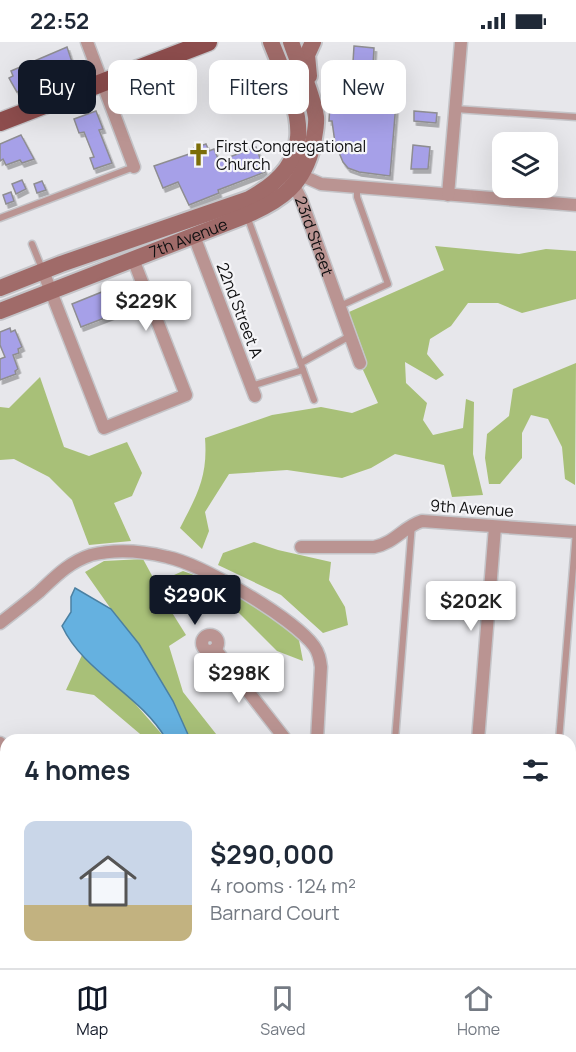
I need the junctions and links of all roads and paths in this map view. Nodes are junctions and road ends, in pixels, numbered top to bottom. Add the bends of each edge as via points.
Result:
1 (87, 42) edge
2 (208, 42) edge
3 (271, 42) edge
4 (291, 42) edge
5 (313, 42) edge
6 (461, 42) edge
7 (102, 83) junction
8 (455, 109) junction
9 (576, 117) edge
10 (316, 118) junction
11 (0, 122) edge
12 (134, 167) joint
13 (286, 169) junction
14 (298, 181) junction
15 (357, 188) junction
16 (448, 195) junction
17 (576, 205) edge
18 (247, 215) junction
19 (0, 218) edge
20 (194, 236) junction
21 (32, 244) dead end
22 (133, 259) junction
23 (43, 271) junction
24 (0, 288) edge
25 (50, 291) junction
26 (340, 306) junction
27 (0, 311) edge
28 (351, 336) junction
29 (360, 363) dead end
30 (302, 366) junction
31 (253, 391) joint
32 (314, 400) dead end
33 (412, 524) junction
34 (576, 526) edge
35 (495, 527) junction
36 (576, 532) edge
37 (301, 547) dead end
38 (0, 623) edge
39 (215, 649) dead end
40 (281, 734) edge
41 (317, 734) edge
42 (395, 734) edge
43 (478, 734) edge
44 (559, 734) edge

1 - 7 street
2 - 7 main road
3 - 13 main road via 298,121 296,149
4 - 10 main road, 23rd Street
5 - 10 main road via 307,55
6 - 8 street
7 - 11 main road
7 - 12 street
8 - 9 lane
8 - 16 street
10 - 14 main road, 23rd Street via 311,151
12 - 19 lane
13 - 14 street, 23rd Street
13 - 23 main road, 7th Avenue via 265,190 249,199
14 - 15 street
14 - 18 main road, 7th Avenue via 270,205
14 - 26 street, 23rd Street via 302,203
15 - 16 street
15 - 26 lane via 388,284
16 - 17 street
18 - 20 main road, 7th Avenue
18 - 30 lane
20 - 22 main road, 7th Avenue
20 - 31 street, 22nd Street A
21 - 23 lane
22 - 25 main road, 7th Avenue
22 - 25 street via 186,395 104,428
23 - 24 main road, 7th Avenue
23 - 25 street
25 - 27 main road, 7th Avenue
26 - 28 street, 23rd Street
28 - 29 street, 23rd Street
28 - 30 lane
30 - 31 lane
30 - 32 lane
33 - 35 street, 9th Avenue via 422,520
33 - 37 street, 9th Avenue via 384,545
33 - 42 lane
34 - 36 lane
35 - 36 street, 9th Avenue
35 - 43 street
36 - 44 lane
38 - 41 street via 81,558 122,551 168,557 212,574 291,623 316,648 321,667
39 - 40 street

